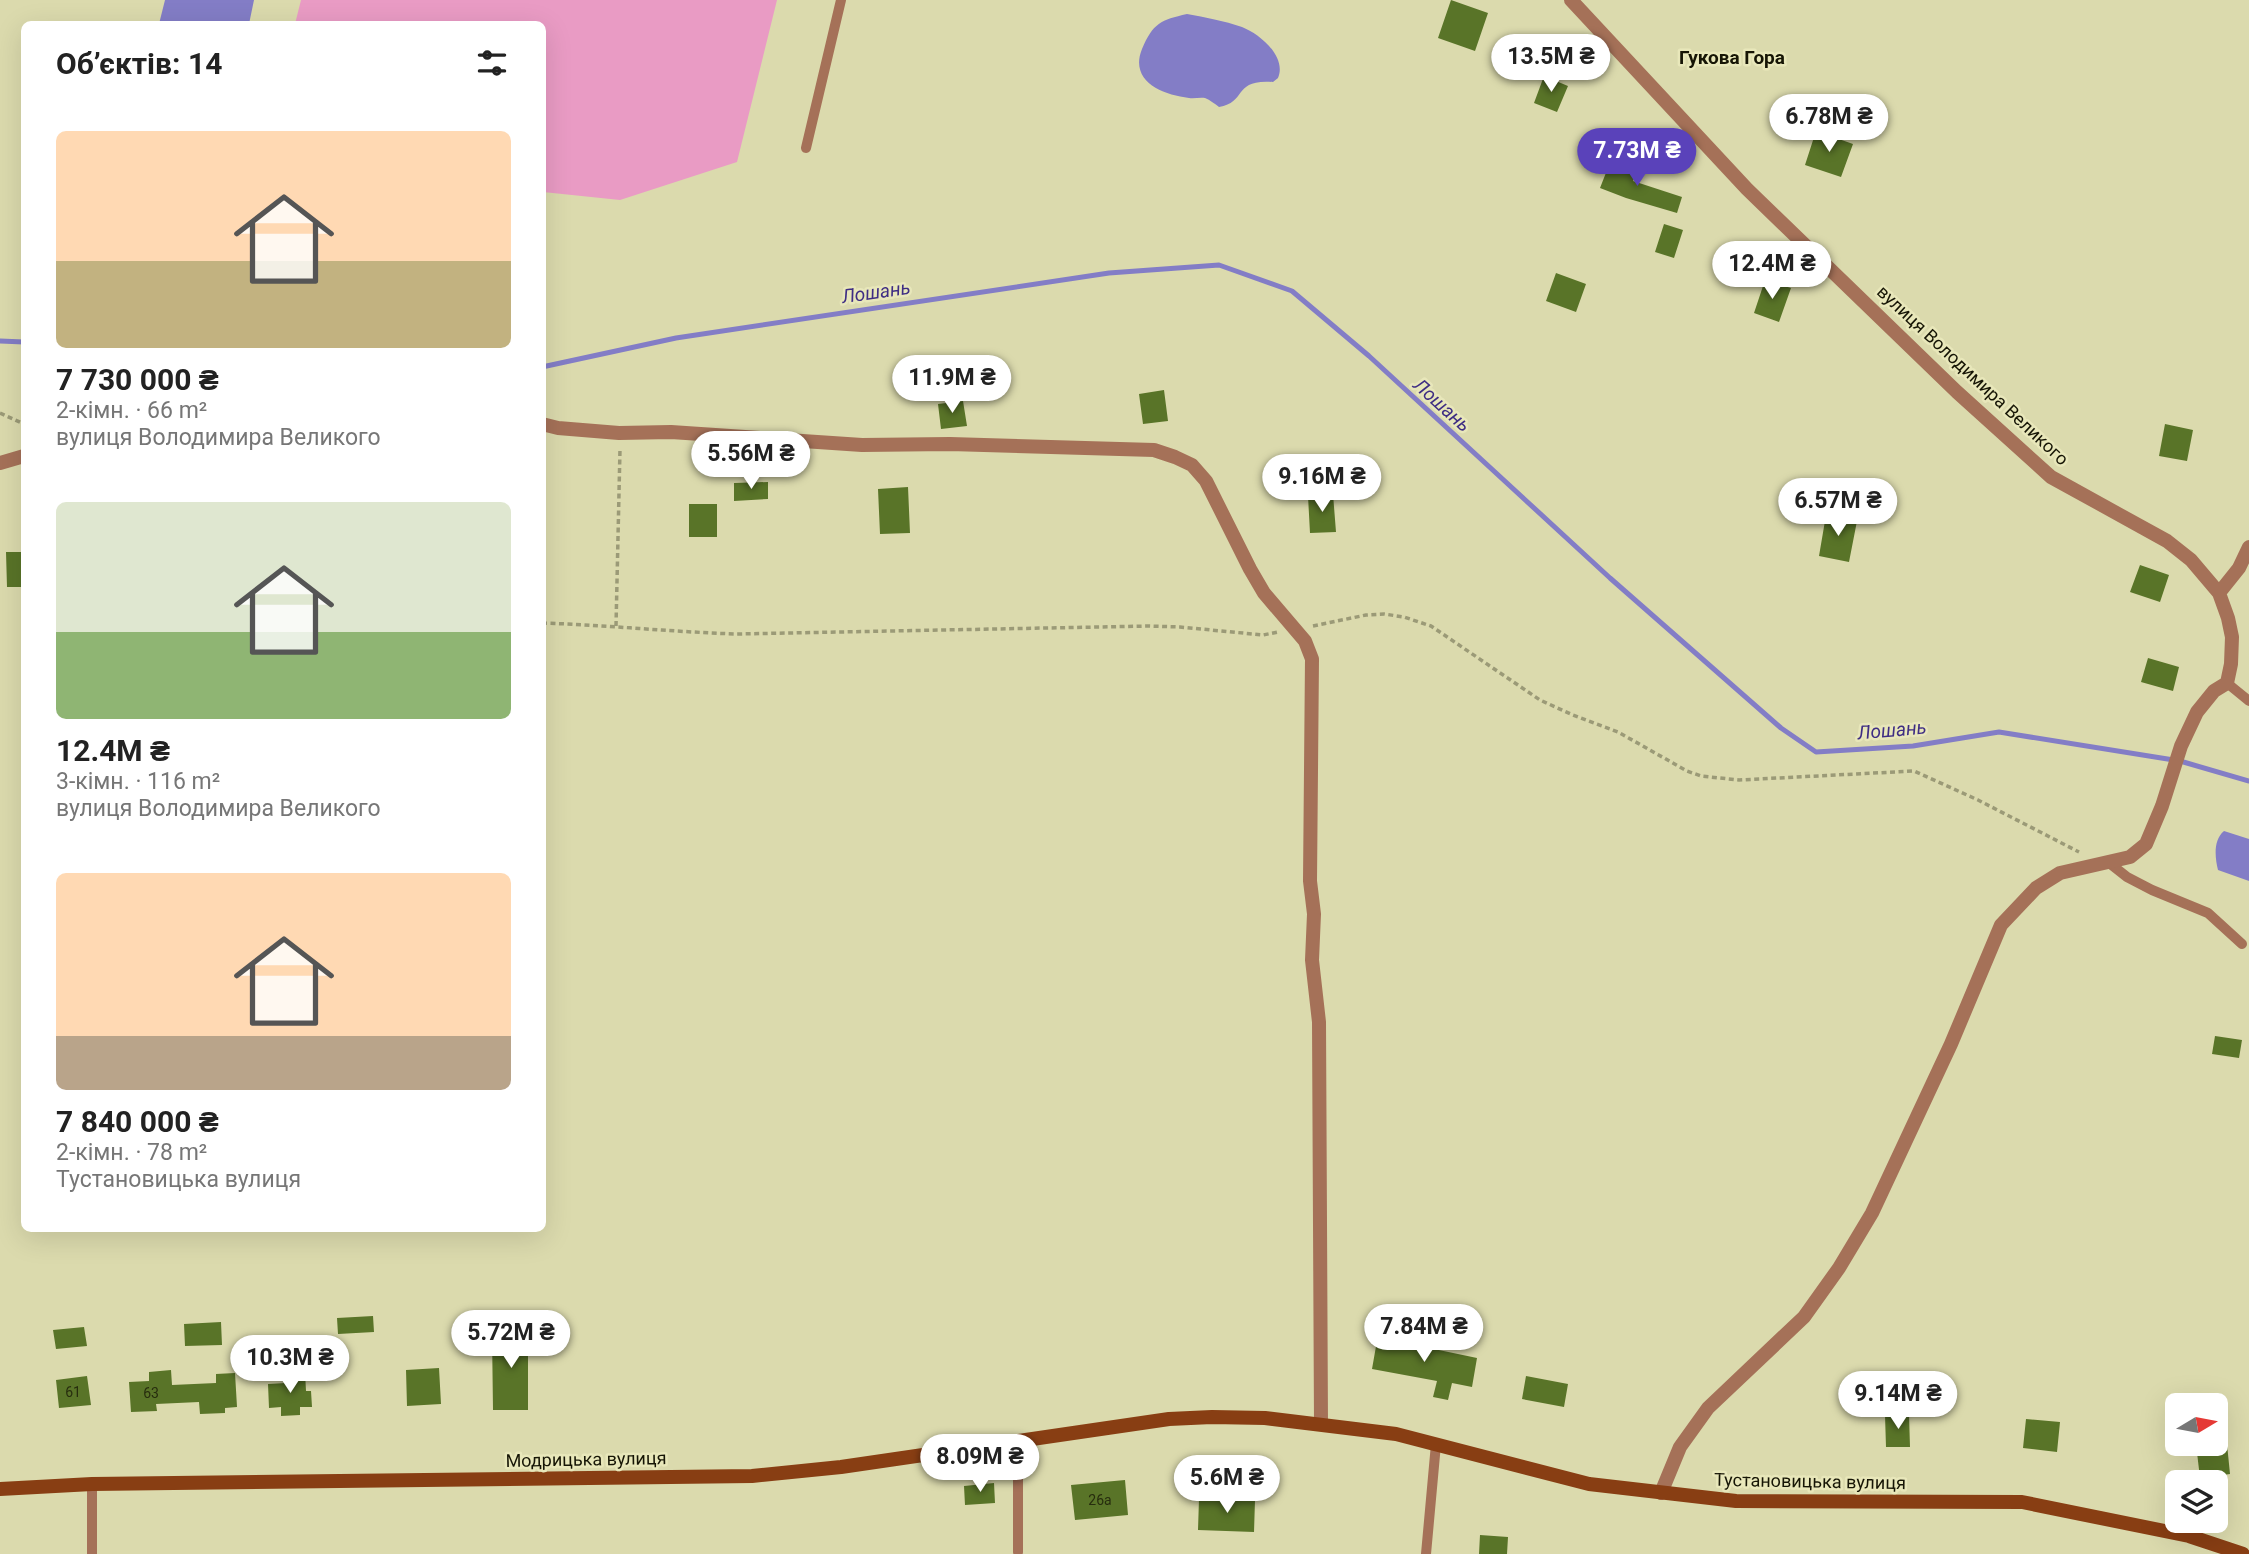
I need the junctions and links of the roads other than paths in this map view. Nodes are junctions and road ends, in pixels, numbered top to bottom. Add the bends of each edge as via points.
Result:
1 (841, 0) edge
2 (1571, 0) edge
3 (806, 148) dead end
4 (546, 425) edge
5 (21, 457) edge
6 (0, 463) edge
7 (2249, 547) edge
8 (2219, 593) junction
9 (2227, 683) junction
10 (2249, 701) edge
11 (2108, 862) junction
12 (2242, 944) dead end
13 (1169, 1419) joint
14 (1321, 1423) junction
15 (1018, 1441) junction
16 (1436, 1444) junction
17 (92, 1484) junction
18 (0, 1489) edge
19 (1661, 1493) junction
20 (1018, 1552) edge
21 (92, 1554) edge
22 (1426, 1554) edge
23 (2243, 1554) edge

1 - 3 lane
2 - 8 street, вулиця Володимира Великого via 1747,189 1957,392 2051,477 2167,541 2191,560
4 - 14 street via 620,433 862,444 1154,450 1192,466 1206,481 1264,593 1305,641 1312,659 1310,881 1319,1022
5 - 6 street
7 - 8 street
8 - 9 street, вулиця Володимира Великого via 2232,637
9 - 10 lane
9 - 11 street via 2203,703 2181,746 2146,844 2130,857
11 - 12 lane via 2152,890 2208,913
11 - 19 street via 2060,873 2036,888 2001,926 1872,1213 1804,1317 1708,1408 1680,1447
13 - 14 street, Тустановицька вулиця via 1265,1418
13 - 15 street, Модрицька вулиця
14 - 16 street, Тустановицька вулиця
15 - 17 street, Модрицька вулиця via 752,1476
15 - 20 lane
16 - 19 street, Тустановицька вулиця via 1588,1484
16 - 22 lane
17 - 18 street, Модрицька вулиця
17 - 21 lane
19 - 23 street, Тустановицька вулиця via 1735,1502 2022,1502 2189,1536

